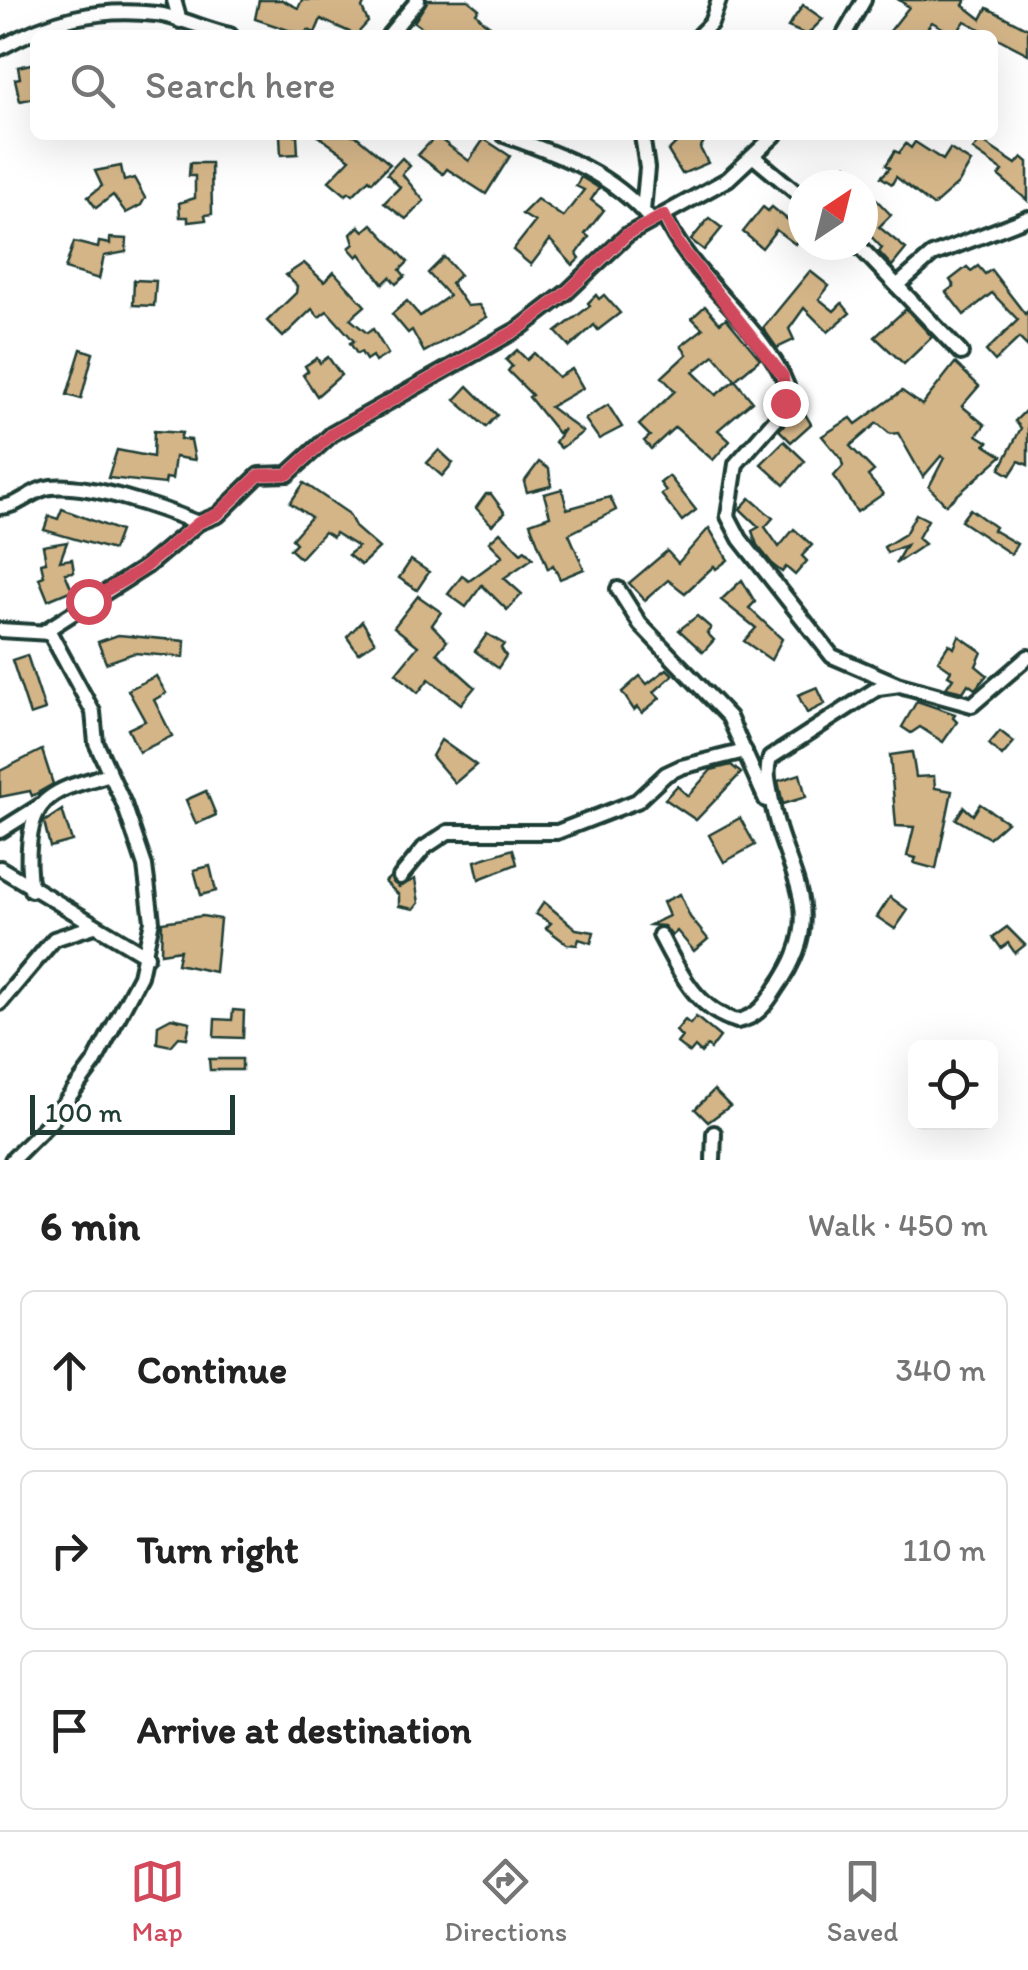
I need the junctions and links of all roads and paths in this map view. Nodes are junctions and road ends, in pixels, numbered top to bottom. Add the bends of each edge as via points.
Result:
1 (174, 0) edge
2 (418, 0) edge
3 (719, 0) edge
4 (864, 0) edge
5 (180, 21) junction
6 (38, 30) edge
7 (212, 30) edge
8 (393, 30) edge
9 (704, 30) edge
10 (847, 30) edge
11 (30, 34) edge
12 (0, 48) edge
13 (518, 140) edge
14 (643, 140) edge
15 (770, 140) edge
16 (754, 158) junction
17 (788, 186) edge
18 (652, 215) junction
19 (1028, 218) edge
20 (872, 260) edge
21 (896, 286) junction
22 (961, 353) dead end
23 (0, 507) edge
24 (198, 523) junction
25 (618, 589) dead end
26 (0, 630) edge
27 (45, 631) junction
28 (1028, 657) edge
29 (900, 685) junction
30 (745, 751) junction
31 (110, 774) junction
32 (42, 804) junction
33 (775, 820) junction
34 (0, 831) edge
35 (0, 868) edge
36 (400, 877) dead end
37 (32, 890) junction
38 (94, 926) junction
39 (660, 934) dead end
40 (147, 956) junction
41 (0, 1002) edge
42 (714, 1133) dead end
43 (12, 1160) edge
44 (713, 1160) edge

1 - 5 street
2 - 8 street
3 - 9 street
4 - 10 street
5 - 6 street via 158,14 65,17
5 - 7 street
11 - 12 street
13 - 18 street via 578,162
14 - 18 street
15 - 16 street
16 - 17 street
16 - 18 street via 699,198
18 - 24 street via 520,328 332,434 288,474 259,475 218,514
18 - 29 street via 787,386 780,414 736,464 728,496 732,528 832,656
19 - 21 street via 932,255
20 - 21 street
21 - 22 street
23 - 24 street via 19,505 45,488 92,489
24 - 27 street via 140,571
25 - 30 street via 640,624 729,718
26 - 27 street
27 - 31 street via 93,712 96,743
28 - 29 street via 972,705
29 - 33 street via 868,692 775,752 766,772
30 - 33 street
30 - 36 street via 681,767 637,800 557,832 448,832
31 - 32 street
31 - 40 street via 149,882
32 - 34 street
32 - 37 street via 28,854
33 - 39 street via 804,898 803,926 788,970 758,1012 737,1020 707,1006
35 - 37 street
37 - 38 street
38 - 40 street
38 - 41 street via 54,939
40 - 43 street via 94,1063
42 - 44 street

